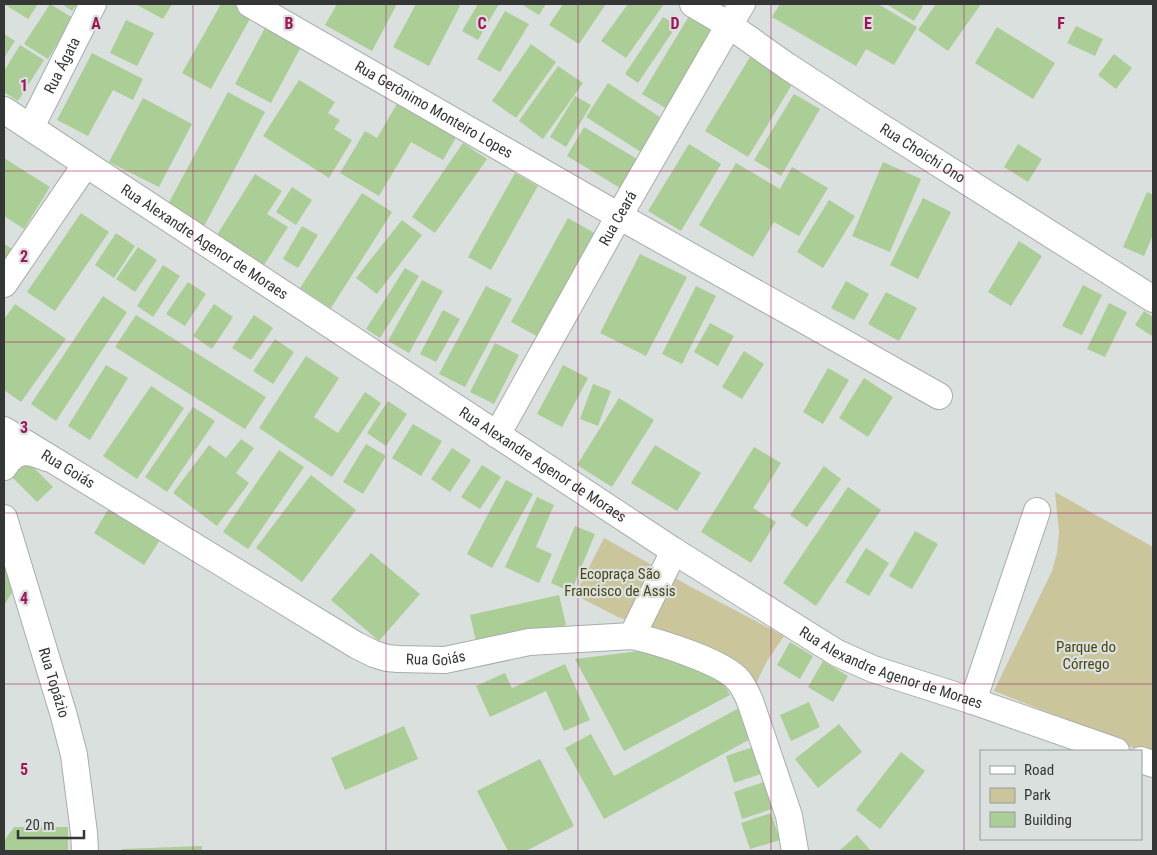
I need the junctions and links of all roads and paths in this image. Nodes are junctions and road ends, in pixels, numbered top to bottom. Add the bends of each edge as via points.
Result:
1 (93, 4) edge
2 (250, 4) edge
3 (693, 4) edge
4 (742, 4) edge
5 (729, 26) junction
6 (4, 110) edge
7 (31, 127) junction
8 (86, 164) junction
9 (619, 216) junction
10 (4, 284) edge
11 (1153, 299) edge
12 (939, 396) dead end
13 (4, 430) edge
14 (497, 435) junction
15 (61, 464) junction
16 (4, 467) edge
17 (4, 510) edge
18 (1038, 511) dead end
19 (7, 528) edge
20 (674, 551) junction
21 (632, 636) junction
22 (973, 702) junction
23 (1113, 750) edge
24 (85, 851) edge
25 (795, 851) edge

1 - 7 street, Rua Ágata
2 - 9 street, Rua Gerônimo Monteiro Lopes
3 - 5 street, Rua Choichi Ono
4 - 5 street, Rua Ceará
5 - 9 street, Rua Ceará
5 - 11 street, Rua Choichi Ono via 870,120
6 - 7 street, Rua Alexandre Agenor de Moraes
7 - 8 street, Rua Alexandre Agenor de Moraes
8 - 10 street
8 - 14 street, Rua Alexandre Agenor de Moraes
9 - 12 street, Rua Gerônimo Monteiro Lopes
9 - 14 street, Rua Ceará
13 - 15 street, Rua Goiás
14 - 20 street, Rua Alexandre Agenor de Moraes
15 - 16 street via 26,452 12,456
15 - 21 street, Rua Goiás via 356,645 387,658 445,660 529,642
17 - 19 street, Rua Topázio
18 - 22 street
19 - 24 street, Rua Topázio via 74,755
20 - 21 street
20 - 22 street, Rua Alexandre Agenor de Moraes via 837,653 873,669
21 - 25 street, Rua Goiás via 710,662 738,679 750,701 784,799
22 - 23 street, Rua Alexandre Agenor de Moraes

